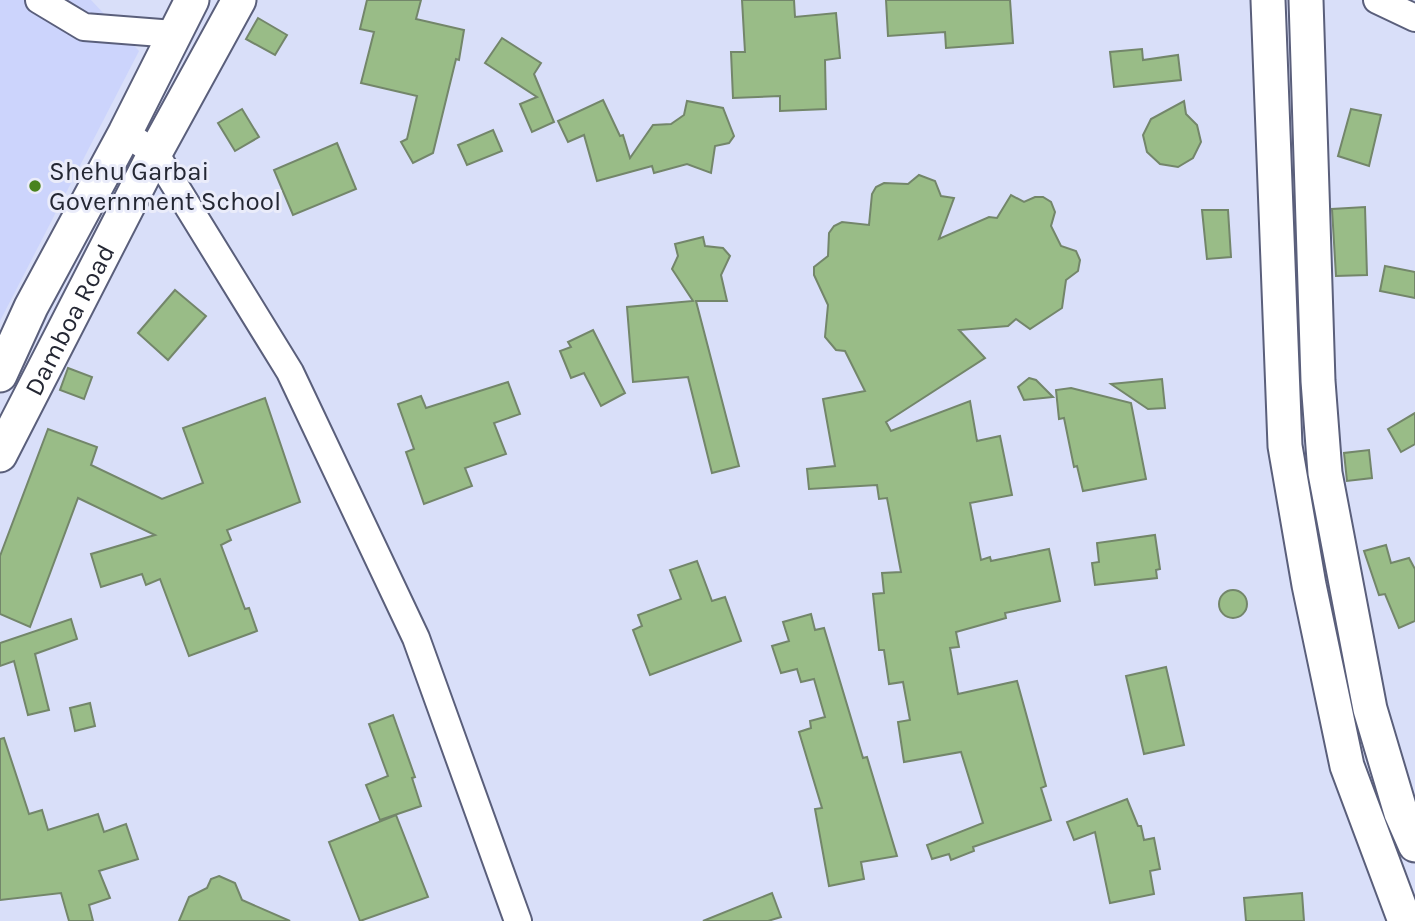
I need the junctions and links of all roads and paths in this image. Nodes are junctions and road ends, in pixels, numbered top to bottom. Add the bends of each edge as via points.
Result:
1 (39, 0) edge
2 (192, 0) edge
3 (239, 0) edge
4 (1268, 0) edge
5 (1306, 0) edge
6 (1377, 0) edge
7 (1415, 18) edge
8 (174, 34) junction
9 (125, 133) junction
10 (155, 153) junction
11 (0, 375) edge
12 (0, 455) edge
13 (1415, 845) edge
14 (518, 921) edge
15 (1405, 921) edge

1 - 8 street via 84,27
2 - 8 main road, Damboa Road
3 - 10 main road, Damboa Road
4 - 15 main road via 1285,446 1347,766
5 - 13 main road via 1325,474 1370,709
6 - 7 street
8 - 9 main road, Damboa Road
9 - 10 street
9 - 11 main road, Damboa Road via 31,307
10 - 12 main road, Damboa Road
10 - 14 street via 290,372 416,638

